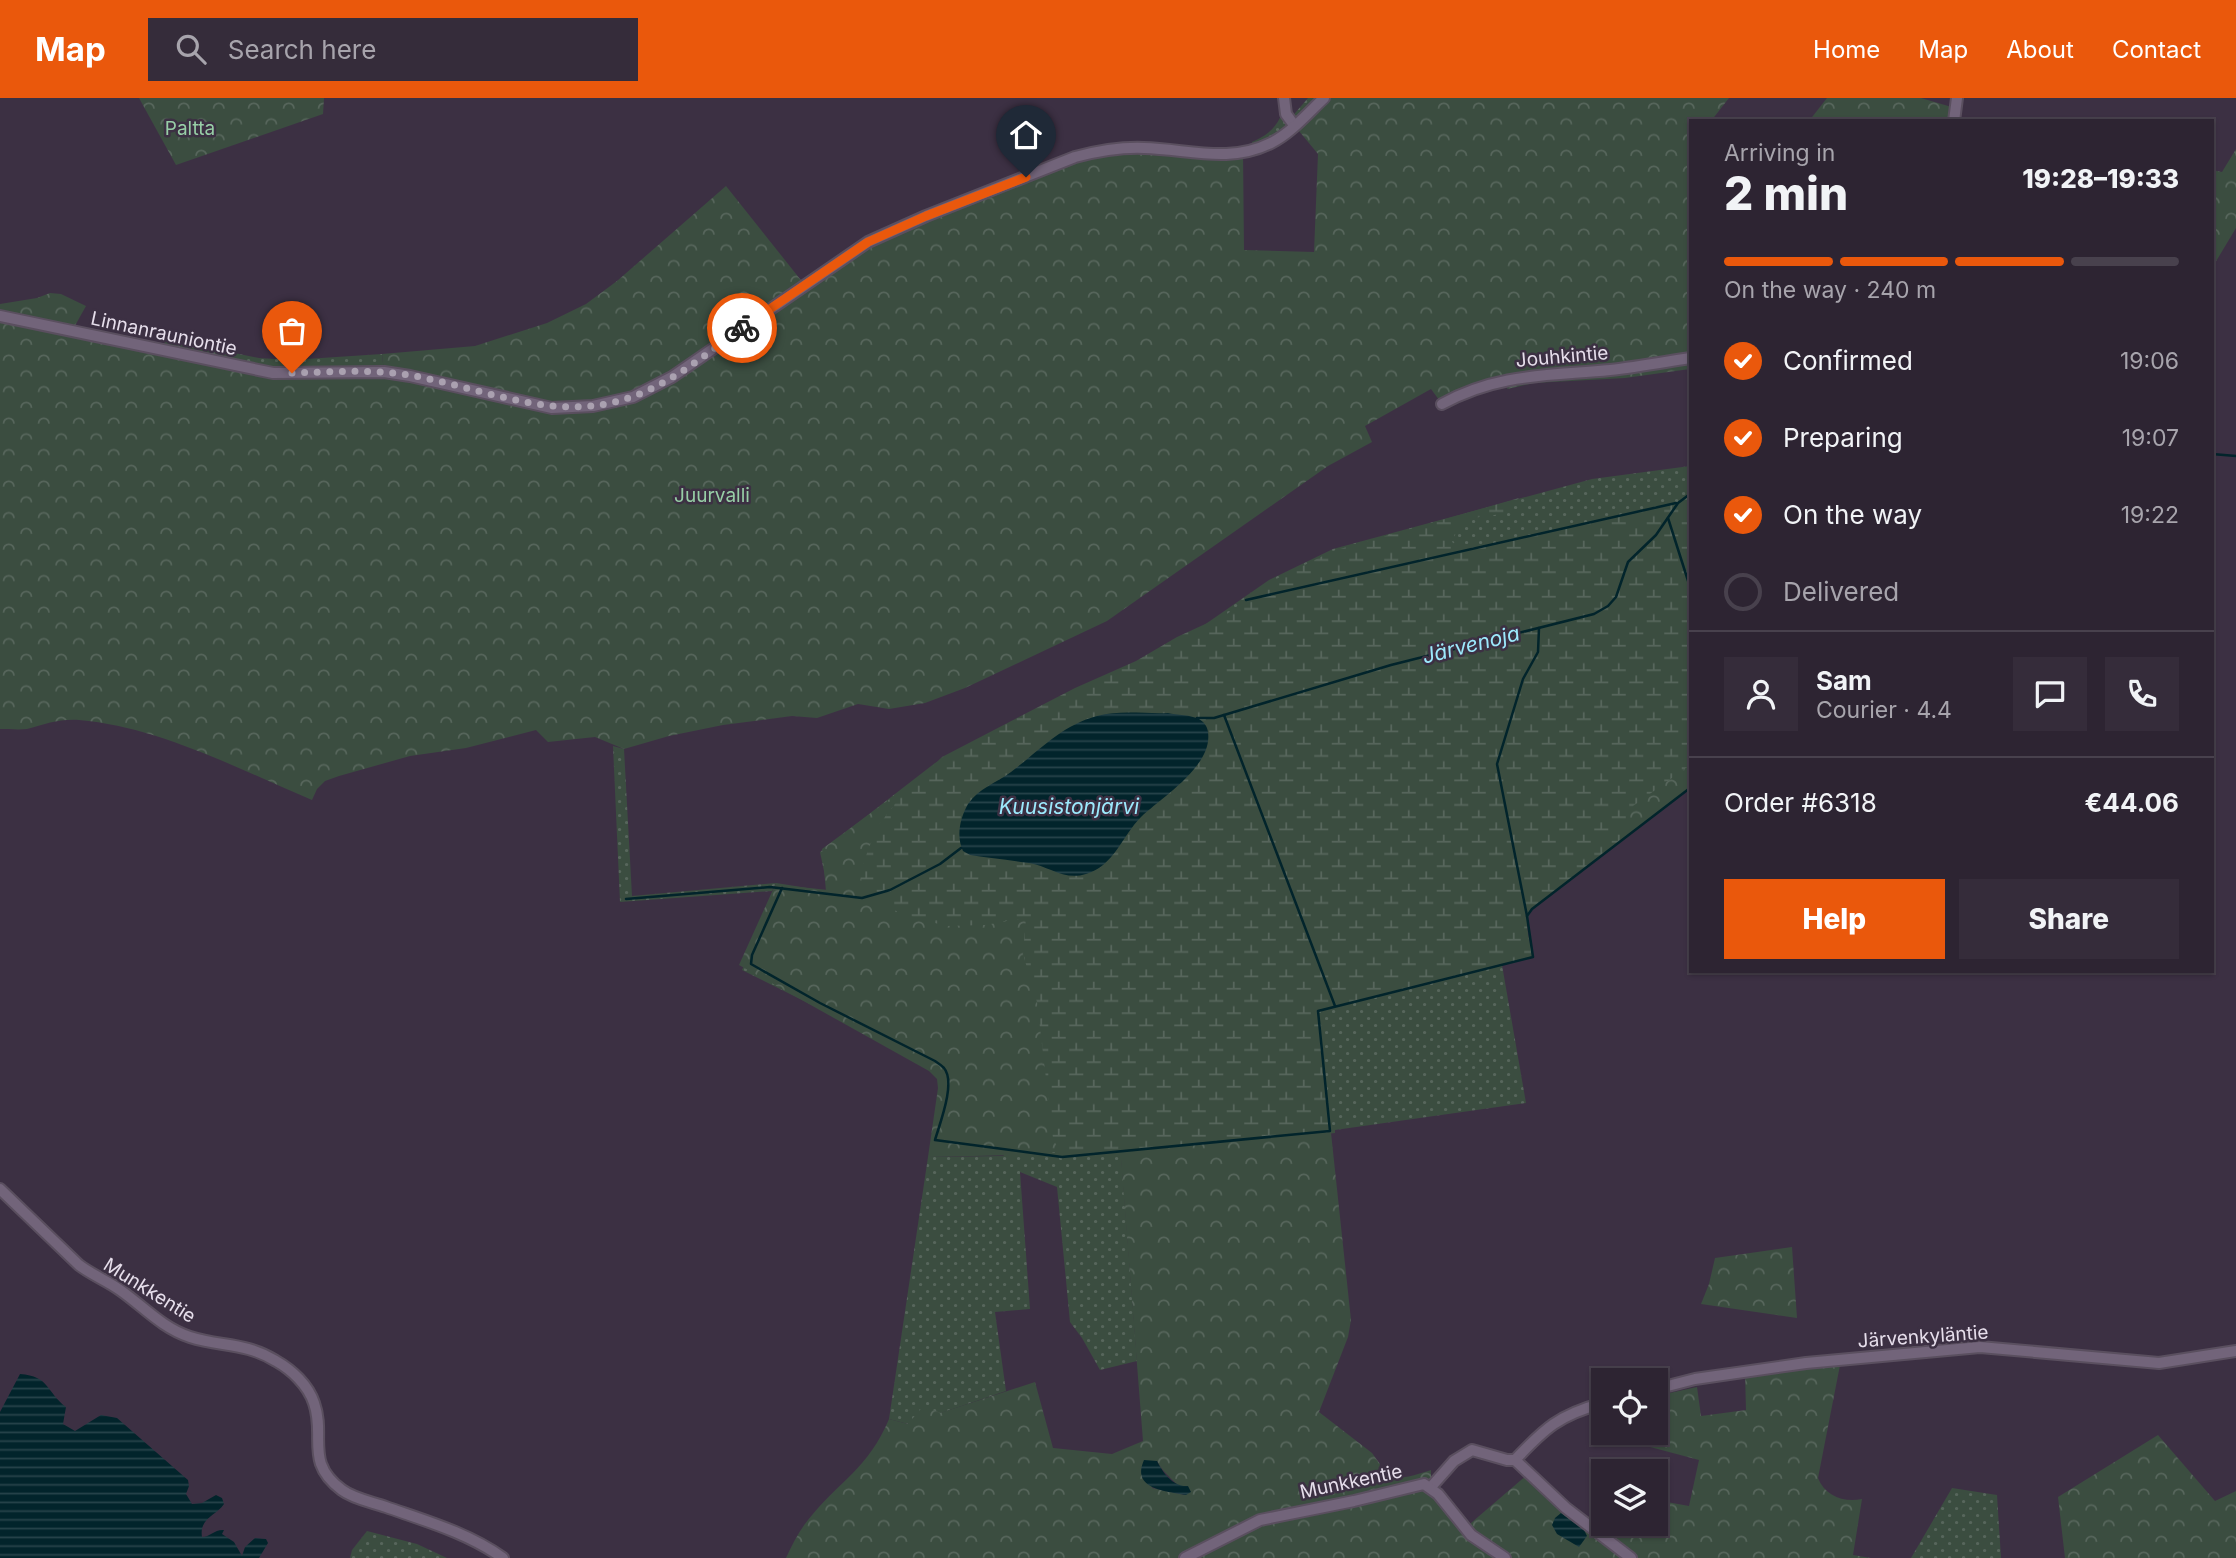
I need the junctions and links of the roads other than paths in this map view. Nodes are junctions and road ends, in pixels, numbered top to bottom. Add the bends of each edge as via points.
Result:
1 (1284, 98) edge
2 (1324, 98) edge
3 (1957, 98) edge
4 (1954, 119) edge
5 (1294, 125) junction
6 (0, 316) edge
7 (1689, 358) edge
8 (1442, 404) dead end
9 (0, 1189) edge
10 (2236, 1351) edge
11 (1668, 1386) edge
12 (1591, 1406) edge
13 (1515, 1460) junction
14 (1430, 1487) junction
15 (503, 1558) edge
16 (1185, 1558) edge
17 (1506, 1558) edge
18 (1631, 1558) edge

1 - 5 street via 1286,114
2 - 5 street, Linnanrauniontie
3 - 4 street
5 - 6 street, Linnanrauniontie via 1261,148 1234,155 1120,148 1075,157 926,216 851,252 651,389 593,406 552,408 384,372 273,373
7 - 8 street, Jouhkintie via 1510,378
9 - 15 street, Munkkentie via 79,1265 155,1318 186,1336 252,1349 288,1370 314,1403 317,1453 342,1490 475,1540
10 - 11 street, Järvenkyläntie via 2159,1363 1980,1347 1806,1363
12 - 13 street via 1560,1419
13 - 14 street via 1472,1450 1454,1461
13 - 18 street via 1566,1508
14 - 16 street, Munkkentie via 1416,1484 1260,1520
14 - 17 street, Munkkentie via 1471,1535

